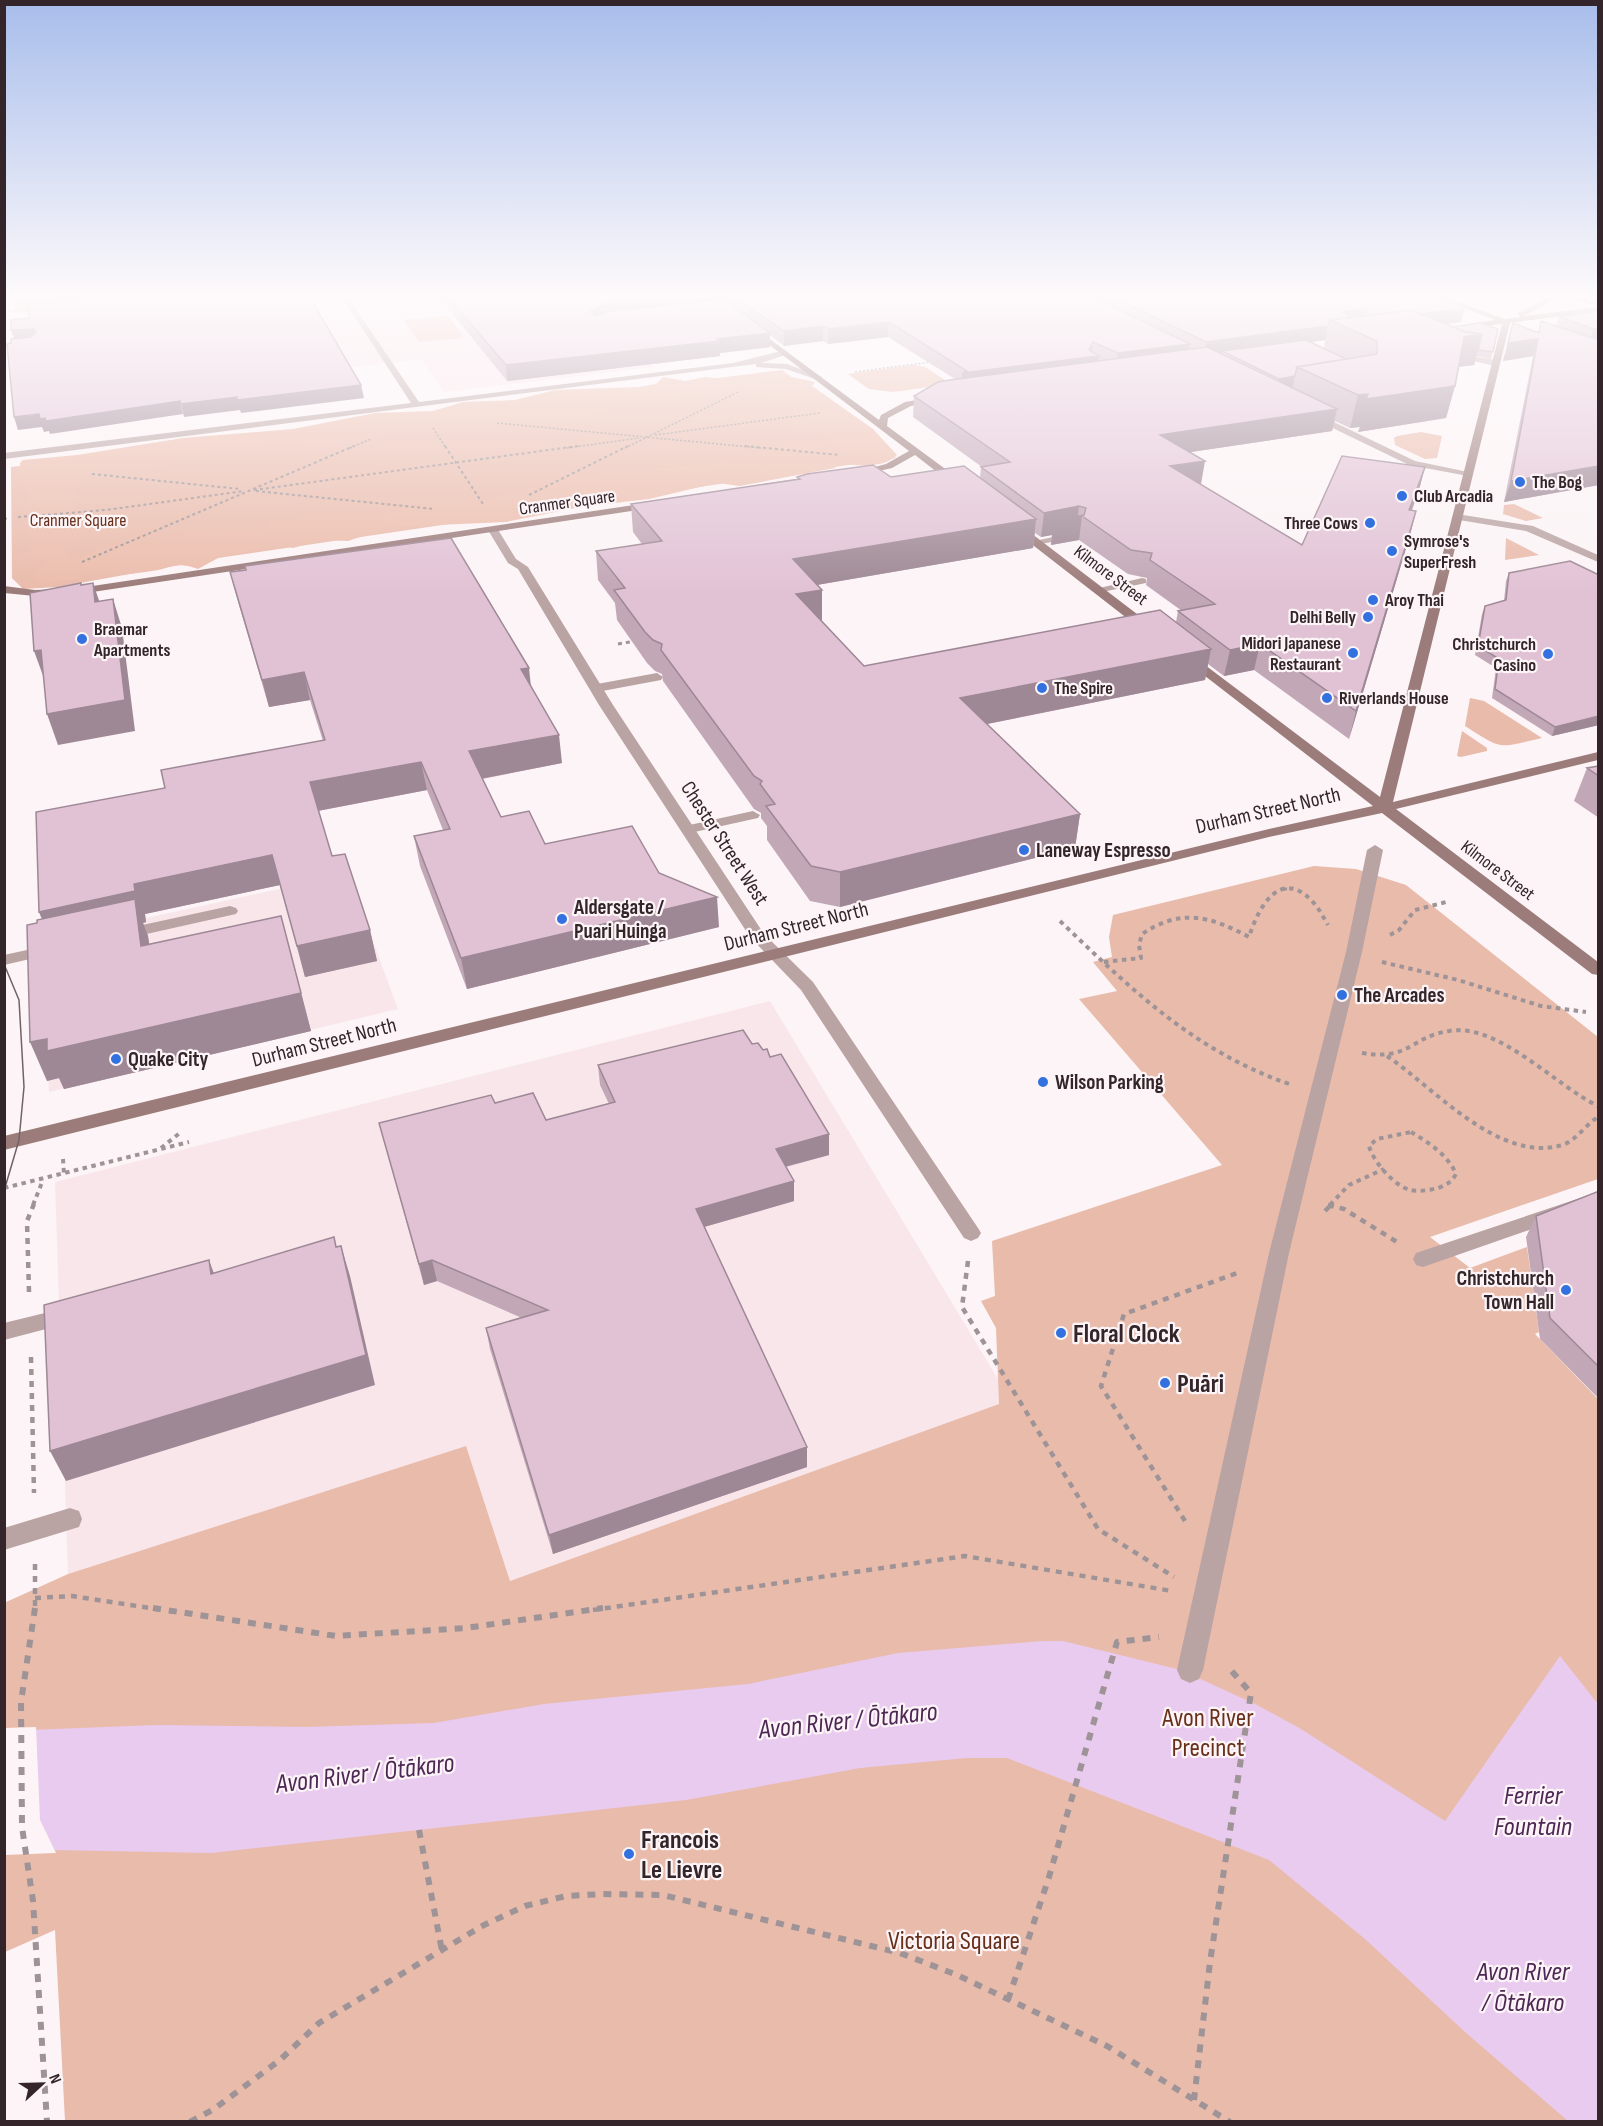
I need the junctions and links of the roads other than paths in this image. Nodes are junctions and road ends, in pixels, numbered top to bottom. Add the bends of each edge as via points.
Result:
1 (410, 395) edge
2 (497, 395) edge
3 (843, 395) edge
4 (1487, 395) edge
5 (948, 396) edge
6 (417, 405) junction
7 (1298, 407) edge
8 (883, 425) junction
9 (915, 451) junction
10 (4, 456) edge
11 (1468, 473) junction
12 (840, 478) edge
13 (971, 493) edge
14 (666, 504) edge
15 (1457, 517) junction
16 (1004, 518) edge
17 (493, 530) junction
18 (1077, 535) edge
19 (1035, 542) junction
20 (1599, 560) edge
21 (1142, 581) edge
22 (4, 589) edge
23 (1097, 590) junction
24 (1163, 640) edge
25 (1182, 654) edge
26 (657, 676) edge
27 (597, 688) junction
28 (1599, 756) edge
29 (1383, 807) junction
30 (753, 815) edge
31 (690, 829) junction
32 (1375, 850) dead end
33 (230, 910) dead end
34 (108, 937) edge
35 (63, 947) edge
36 (776, 955) junction
37 (4, 960) edge
38 (1599, 970) edge
39 (4, 1143) edge
40 (1599, 1200) edge
41 (971, 1233) road end
42 (1423, 1259) road end
43 (61, 1317) edge
44 (4, 1332) edge
45 (70, 1519) dead end
46 (4, 1539) edge
47 (1190, 1670) dead end

1 - 6 street
2 - 6 street
3 - 8 main road
4 - 11 main road
5 - 8 main road via 896,409 884,417
6 - 10 street
7 - 11 street via 1412,463
8 - 9 main road
9 - 12 main road via 883,468
9 - 13 main road
11 - 15 main road
14 - 17 main road, Cranmer Square
15 - 20 street via 1529,528
15 - 29 main road
16 - 19 main road, Kilmore Street
17 - 22 main road, Cranmer Square via 87,590 35,593
17 - 27 street, Chester Street West via 512,561 522,567
18 - 19 street
19 - 23 main road, Kilmore Street
21 - 23 street
23 - 24 main road, Kilmore Street
25 - 29 main road, Kilmore Street
26 - 27 street
27 - 31 street, Chester Street West
28 - 29 main road, Durham Street North
29 - 36 main road, Durham Street North
29 - 38 main road, Kilmore Street
30 - 31 street
31 - 36 street, Chester Street West via 758,937
32 - 47 street via 1354,952 1277,1259
33 - 34 street
35 - 37 street
36 - 39 main road, Durham Street North
36 - 41 street, Chester Street West via 807,986
40 - 42 street
43 - 44 street
45 - 46 street

